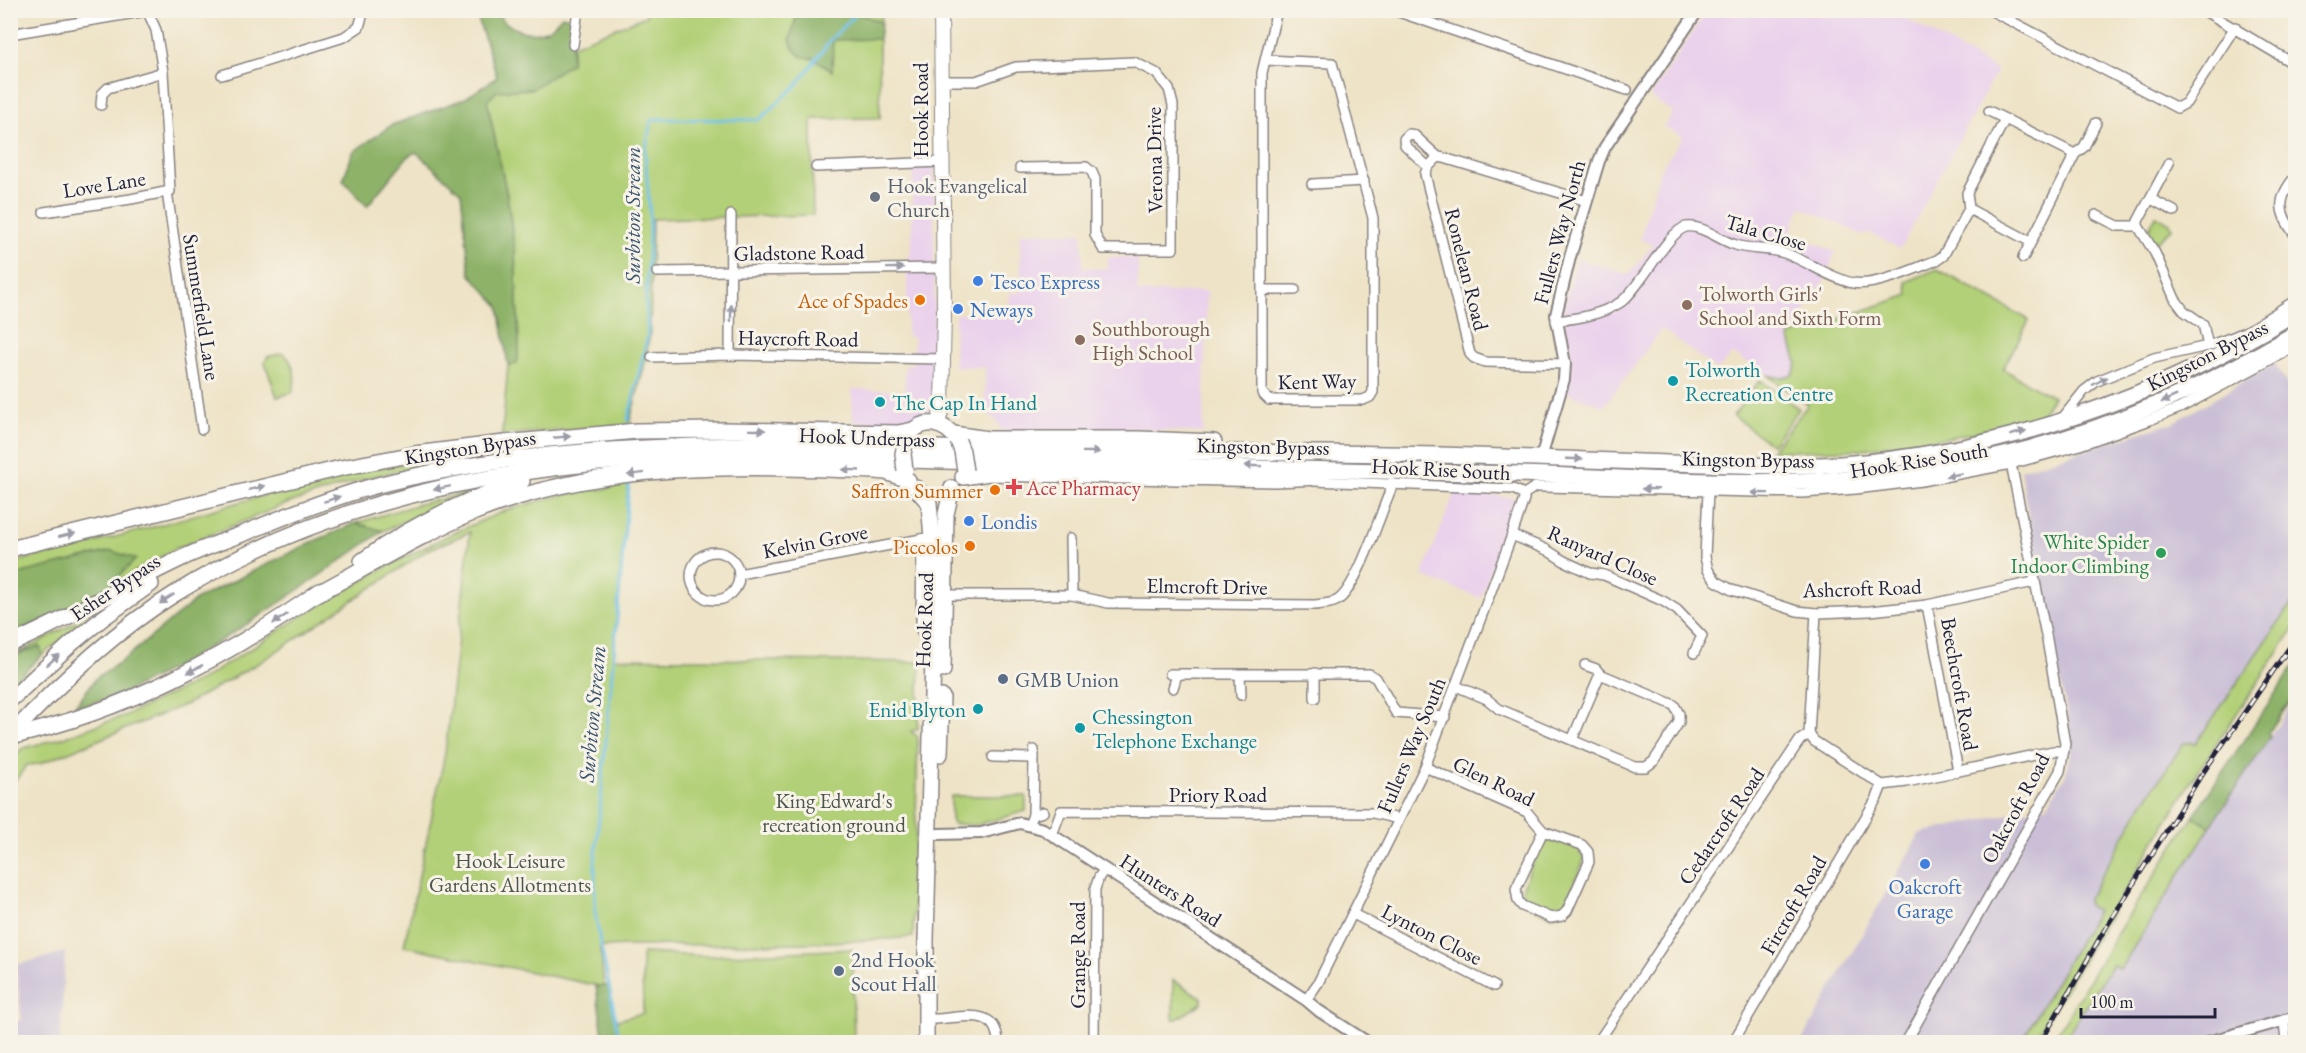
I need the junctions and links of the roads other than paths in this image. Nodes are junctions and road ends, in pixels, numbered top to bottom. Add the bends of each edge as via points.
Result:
1 (363, 10) edge
2 (578, 10) edge
3 (941, 10) edge
4 (1277, 10) edge
5 (1393, 10) edge
6 (1698, 10) edge
7 (1990, 10) edge
8 (2203, 10) edge
9 (147, 11) edge
10 (2235, 27) junction
11 (10, 34) edge
12 (573, 45) dead end
13 (1265, 60) junction
14 (2295, 65) edge
15 (163, 72) junction
16 (222, 75) dead end
17 (942, 81) junction
18 (1627, 90) dead end
19 (101, 105) dead end
20 (1989, 111) dead end
21 (2005, 119) junction
22 (2096, 123) dead end
23 (2075, 154) junction
24 (1438, 157) junction
25 (942, 162) junction
26 (2169, 163) dead end
27 (816, 167) dead end
28 (1428, 167) junction
29 (1020, 168) dead end
30 (2295, 176) edge
31 (1364, 181) junction
32 (1312, 184) dead end
33 (169, 191) junction
34 (2151, 199) junction
35 (1587, 201) junction
36 (1969, 209) junction
37 (2174, 211) dead end
38 (44, 212) dead end
39 (731, 215) dead end
40 (2096, 215) dead end
41 (2138, 226) junction
42 (2295, 236) edge
43 (2031, 242) junction
44 (2024, 258) dead end
45 (943, 268) junction
46 (732, 271) junction
47 (657, 272) dead end
48 (1263, 290) junction
49 (1295, 290) dead end
50 (2295, 300) edge
51 (2295, 312) edge
52 (1556, 321) junction
53 (2295, 333) edge
54 (2208, 346) junction
55 (2295, 346) edge
56 (730, 355) junction
57 (652, 357) dead end
58 (943, 359) junction
59 (1564, 364) junction
60 (2059, 421) junction
61 (938, 424) junction
62 (202, 429) dead end
63 (910, 434) junction
64 (956, 438) junction
65 (697, 446) joint
66 (1186, 452) joint
67 (1410, 455) junction
68 (1541, 458) junction
69 (2011, 464) junction
70 (1173, 465) joint
71 (560, 468) junction
72 (1458, 472) junction
73 (964, 474) junction
74 (910, 479) junction
75 (1275, 479) junction
76 (1391, 483) junction
77 (952, 488) junction
78 (1708, 491) junction
79 (1524, 494) junction
80 (257, 528) junction
81 (1512, 535) junction
82 (927, 538) junction
83 (1071, 538) dead end
84 (10, 549) edge
85 (739, 574) junction
86 (2034, 582) junction
87 (939, 595) junction
88 (1072, 595) junction
89 (313, 596) junction
90 (1927, 604) junction
91 (1677, 610) junction
92 (1816, 613) junction
93 (1669, 618) dead end
94 (933, 637) junction
95 (10, 644) edge
96 (1694, 653) dead end
97 (1585, 665) dead end
98 (1315, 673) junction
99 (1600, 674) junction
100 (1240, 675) junction
101 (1456, 686) junction
102 (1173, 688) dead end
103 (1241, 695) dead end
104 (1315, 698) dead end
105 (10, 700) edge
106 (1445, 717) junction
107 (1809, 734) junction
108 (10, 737) edge
109 (1572, 740) junction
110 (2064, 751) junction
111 (993, 757) dead end
112 (1425, 767) junction
113 (1958, 771) junction
114 (1882, 785) junction
115 (1035, 817) junction
116 (1399, 819) junction
117 (1543, 831) junction
118 (938, 834) junction
119 (1052, 835) junction
120 (1105, 869) junction
121 (1353, 914) junction
122 (1494, 986) dead end
123 (1306, 1000) junction
124 (2290, 1018) edge
125 (935, 1019) junction
126 (926, 1042) edge
127 (936, 1042) edge
128 (998, 1042) edge
129 (1094, 1042) edge
130 (1367, 1042) edge
131 (1598, 1042) edge
132 (1733, 1042) edge
133 (1906, 1042) edge
134 (2208, 1042) edge
135 (2286, 1042) edge

1 - 16 street via 359,27 344,37
2 - 12 street
3 - 17 main road, Hook Road
4 - 13 street, Kent Way
5 - 18 street
6 - 35 street, Fullers Way North via 1602,152
7 - 10 street via 2177,108 2186,103
8 - 10 street
9 - 11 street
9 - 15 street, Summerfield Lane via 156,30
10 - 14 street
13 - 31 street, Kent Way via 1332,63
13 - 48 street, Kent Way
15 - 19 street via 108,88 102,94
15 - 33 street, Summerfield Lane
17 - 25 main road, Hook Road
17 - 29 street, Verona Drive via 976,81 1016,67 1134,62 1147,66 1168,89 1173,105 1173,249 1103,249 1095,235 1092,172 1086,167
20 - 21 street
21 - 23 street
21 - 36 street, Tala Close via 1967,193
22 - 23 street via 2084,147
23 - 43 street
24 - 28 street
24 - 28 street via 1414,135 1404,138 1405,145
24 - 35 street
25 - 27 street
25 - 45 main road, Hook Road
26 - 34 street
28 - 59 street, Ronelean Road via 1425,174 1470,354 1485,362
30 - 42 street via 2285,192 2281,211
31 - 32 street
31 - 48 street, Kent Way via 1375,231 1370,397 1264,398
33 - 38 street, Love Lane
33 - 62 street, Summerfield Lane
34 - 37 street
34 - 41 street
35 - 52 street, Fullers Way North
36 - 43 street
36 - 52 street, Tala Close via 1943,256 1910,270 1856,284 1784,252 1744,249 1688,226 1677,232 1622,301 1592,315
39 - 46 street
40 - 41 street via 2118,226
41 - 54 street via 2175,299 2202,324
43 - 44 street
46 -> 45 street, Gladstone Road
45 - 58 main road, Hook Road
46 - 47 street, Gladstone Road
56 -> 46 street
48 - 49 street
50 - 54 street via 2249,330
51 - 60 highway, Kingston Bypass via 2198,367
52 - 59 street, Fullers Way North
53 -> 72 highway, Kingston Bypass via 2204,384 2147,409 2053,441 1918,471 1767,483
60 -> 54 street via 2097,381 2154,358
55 - 69 street, Hook Rise South via 2180,408 2077,446
56 - 57 street, Haycroft Road
56 - 58 street, Haycroft Road
58 - 61 main road, Hook Road
59 - 68 street, Fullers Way North via 1564,379
68 -> 60 highway, Kingston Bypass via 1725,465 1845,463 1979,444
61 - 63 highway via 921,426
61 - 64 highway
63 - 74 highway, bridge via 903,454
84 -> 63 highway via 296,479 426,453 504,443 637,431
64 - 67 highway via 1275,444
64 - 73 highway, bridge via 962,451
65 -> 66 highway, Hook Underpass
80 -> 65 highway, Kingston Bypass via 372,486 449,470 561,454
66 - 67 highway, Kingston Bypass
67 - 68 highway, Kingston Bypass
69 -> 78 street, Hook Rise South via 1856,489
69 - 86 street, Oakcroft Road
70 - 71 highway, Hook Underpass via 749,455
72 -> 70 highway, Kingston Bypass
71 - 89 highway via 442,512 380,548
71 -> 108 highway, Esher Bypass via 439,488 288,535 175,593 70,674
72 - 75 highway
73 - 75 highway
73 - 77 highway
74 - 77 highway via 926,492
74 - 82 highway via 929,503
74 -> 89 highway via 875,471 731,467 664,470 591,480 543,490 475,512
75 - 76 street, Hook Rise South
76 - 79 street, Hook Rise South via 1513,489
76 - 88 street, Elmcroft Drive via 1353,582 1338,600 1315,605 1108,603
77 - 87 highway, Hook Road
78 -> 79 street, Hook Rise South via 1534,487
78 - 92 street, Ashcroft Road via 1705,557 1716,581 1767,602
79 - 81 street, Fullers Way South
80 - 95 highway via 181,558
105 -> 80 highway, Esher Bypass via 71,644 147,586
81 - 91 street, Ranyard Close
81 - 101 street, Fullers Way South
82 - 85 street, Kelvin Grove
82 - 87 highway
82 - 94 street via 921,629
83 - 88 street
85 - 85 street, Kelvin Grove via 732,593 713,600 696,591 691,576 695,562 712,552 732,558
86 - 90 street, Ashcroft Road
86 - 110 street, Oakcroft Road
87 - 88 street, Elmcroft Drive
87 - 94 highway, Hook Road
87 - 118 highway, Hook Road
89 -> 108 highway via 246,641 179,678 119,704
90 - 92 street, Ashcroft Road
90 - 113 street, Beechcroft Road
91 - 93 street, Ranyard Close
91 - 96 street, Ranyard Close via 1702,636
92 - 107 street
94 - 126 highway, Hook Road
97 - 99 street
98 - 100 street
98 - 104 street
98 - 106 street via 1369,674 1376,678 1396,713
99 - 109 street
99 - 109 street via 1674,705 1679,722 1646,767 1635,767
100 - 102 street via 1173,674
100 - 103 street
101 - 106 street, Fullers Way South
101 - 109 street
106 - 112 street, Fullers Way South
107 - 114 street
107 - 131 street, Cedarcroft Road via 1800,740
110 - 113 street
110 - 133 street, Oakcroft Road via 2060,771
111 - 115 street via 1034,754
112 - 116 street, Fullers Way South
112 - 117 street, Glen Road via 1527,812
113 - 114 street
114 - 132 street, Fircroft Road
115 - 118 street, Hunters Road via 972,834
115 - 119 street, Hunters Road
116 - 119 street, Priory Road via 1373,813 1061,811
116 - 121 street, Fullers Way South
117 - 117 street, Glen Road via 1582,845 1588,852 1589,862 1567,911 1557,918 1522,906 1516,895
118 - 125 highway, Hook Road
119 - 120 street, Hunters Road
120 - 123 street, Hunters Road
120 - 129 street, Grange Road via 1095,889
121 - 122 street, Lynton Close
121 - 123 street, Fullers Way South
123 - 130 street, Hunters Road
124 - 134 street
124 - 135 street
125 - 127 highway, Hook Road
125 - 128 street via 982,1017 992,1021

